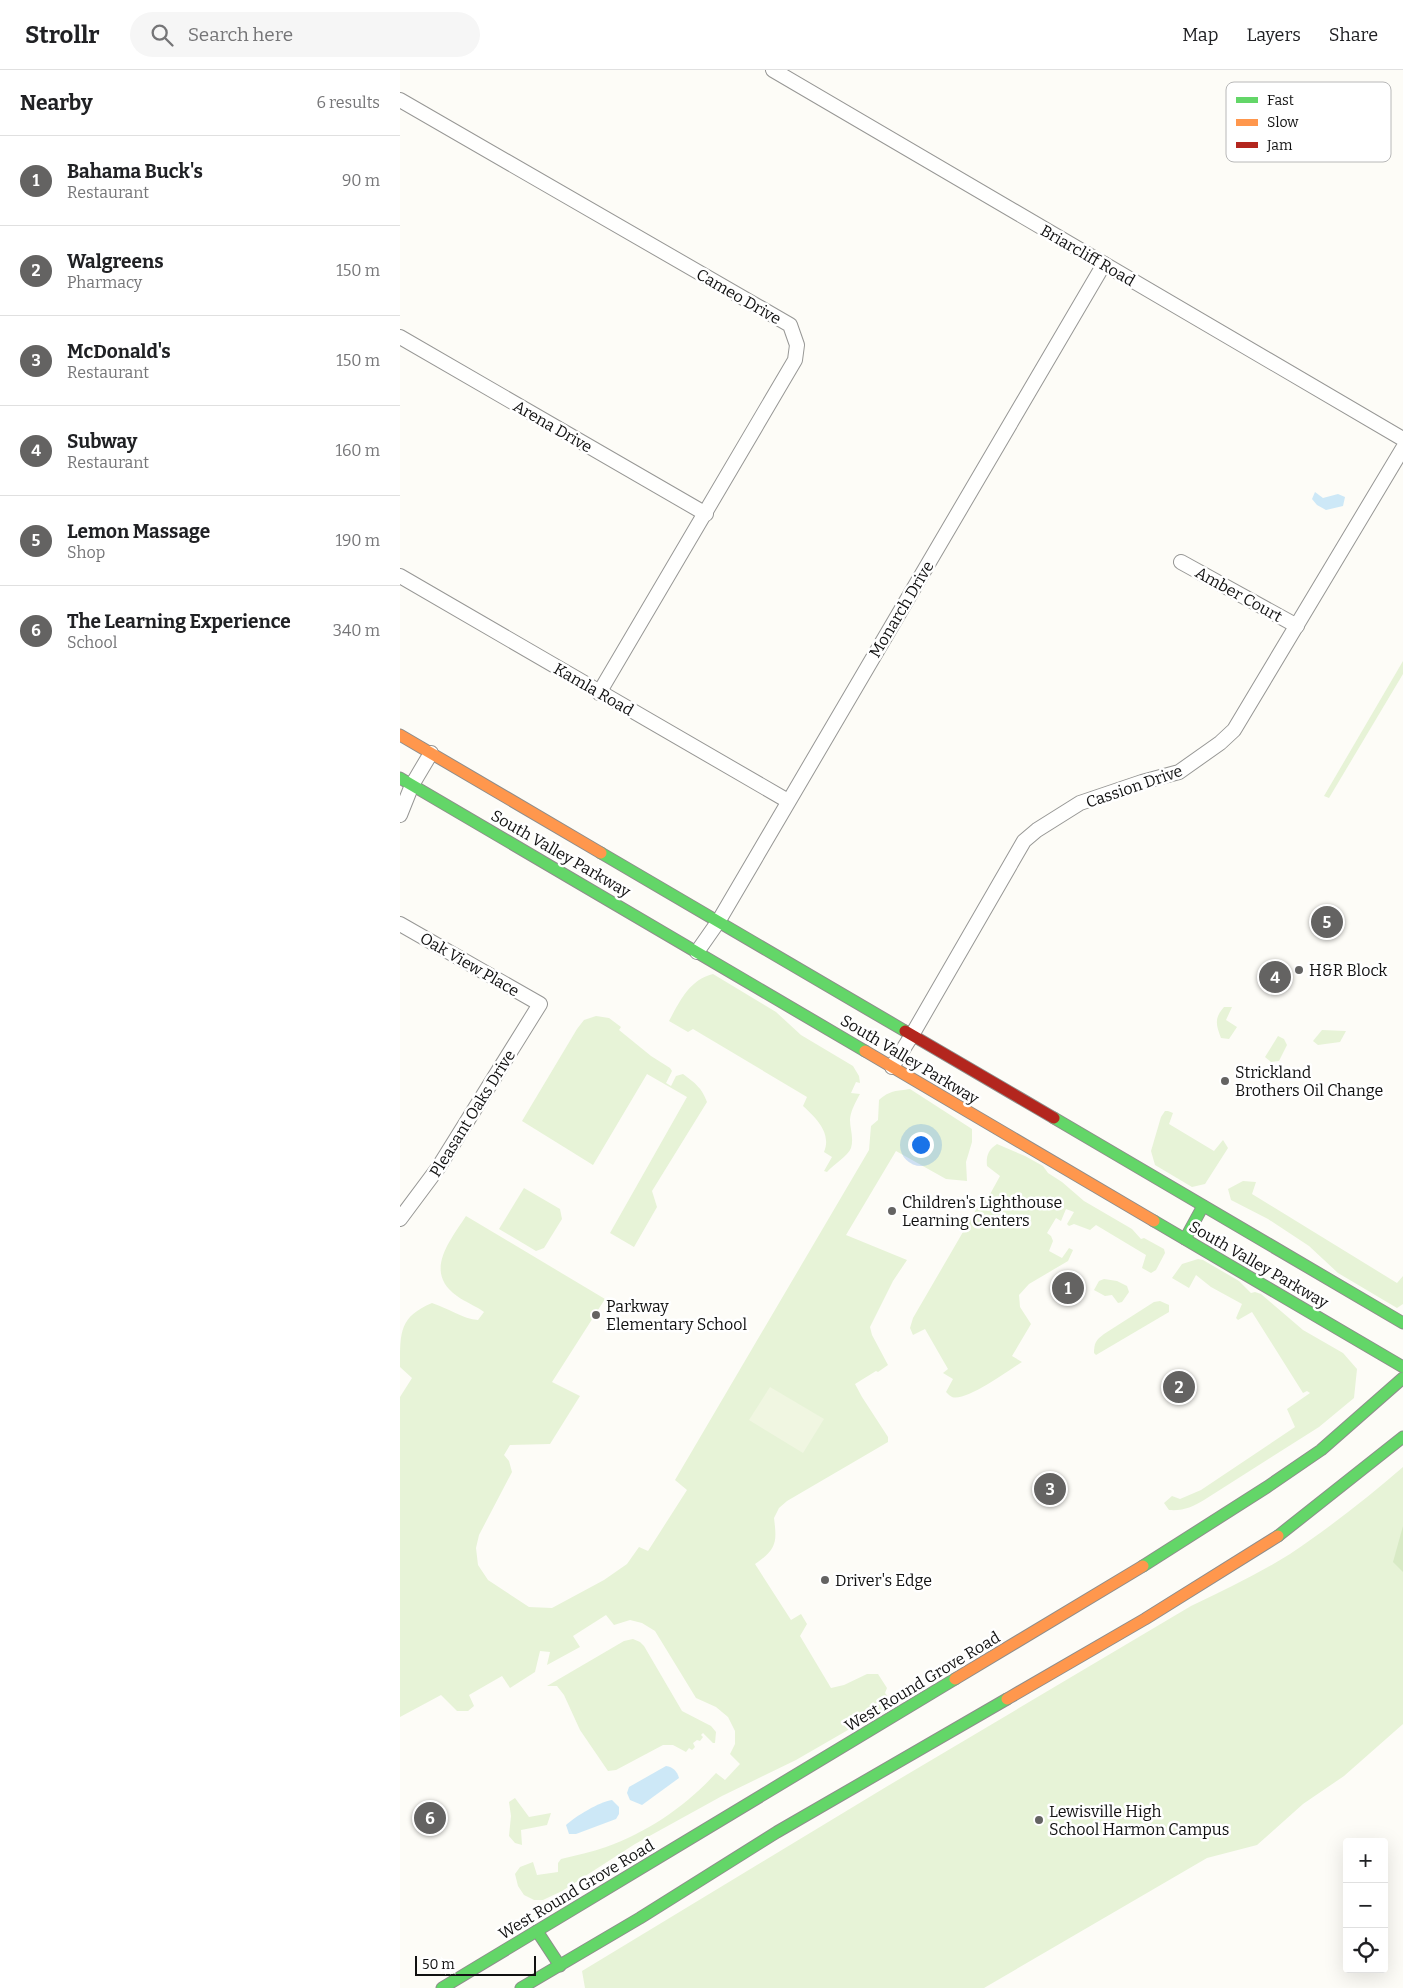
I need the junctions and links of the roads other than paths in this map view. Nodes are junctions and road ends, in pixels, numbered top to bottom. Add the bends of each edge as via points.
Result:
1 (773, 70) edge
2 (400, 100) edge
3 (1104, 264) junction
4 (400, 338) edge
5 (1403, 439) edge
6 (1403, 448) edge
7 (706, 514) junction
8 (1181, 562) dead end
9 (400, 576) edge
10 (1297, 626) junction
11 (600, 693) junction
12 (400, 735) edge
13 (431, 753) junction
14 (406, 781) edge
15 (788, 801) junction
16 (400, 815) edge
17 (718, 922) junction
18 (400, 924) edge
19 (697, 952) junction
20 (540, 1004) joint
21 (912, 1035) junction
22 (892, 1067) junction
23 (1203, 1206) junction
24 (400, 1219) edge
25 (1185, 1239) junction
26 (1403, 1323) edge
27 (1403, 1367) edge
28 (1403, 1378) edge
29 (1403, 1437) edge
30 (537, 1930) junction
31 (560, 1966) junction
32 (442, 1988) edge
33 (521, 1988) edge

1 - 3 street, Briarcliff Road
2 - 7 street, Cameo Drive via 790,325 797,345 795,360
3 - 5 street, Briarcliff Road
3 - 15 street, Monarch Drive
4 - 7 street, Arena Drive
6 - 10 street, Cassion Drive
7 - 11 street, Cameo Drive
8 - 10 street, Amber Court
9 - 11 street, Kamla Road
10 - 21 street, Cassion Drive via 1234,730 1220,743 1180,772 1080,803 1024,841
11 - 15 street, Kamla Road
12 - 13 main road, South Valley Parkway
13 - 14 street
13 - 17 main road, South Valley Parkway
14 - 16 street
14 - 19 main road, South Valley Parkway
15 - 17 street, Monarch Drive
17 - 19 street, Monarch Drive
17 - 21 main road, South Valley Parkway
18 - 20 street, Oak View Place
19 - 22 main road, South Valley Parkway
20 - 24 street, Pleasant Oaks Drive via 438,1168
21 - 22 street, Cassion Drive
21 - 23 main road, South Valley Parkway
22 - 25 main road, South Valley Parkway
23 - 25 main road
23 - 26 main road, South Valley Parkway
25 - 27 main road, South Valley Parkway
28 - 30 main road, West Round Grove Road via 1321,1450 1170,1550
29 - 31 main road via 1276,1537 1145,1619 777,1832
30 - 31 main road
30 - 32 main road, West Round Grove Road
31 - 33 main road

